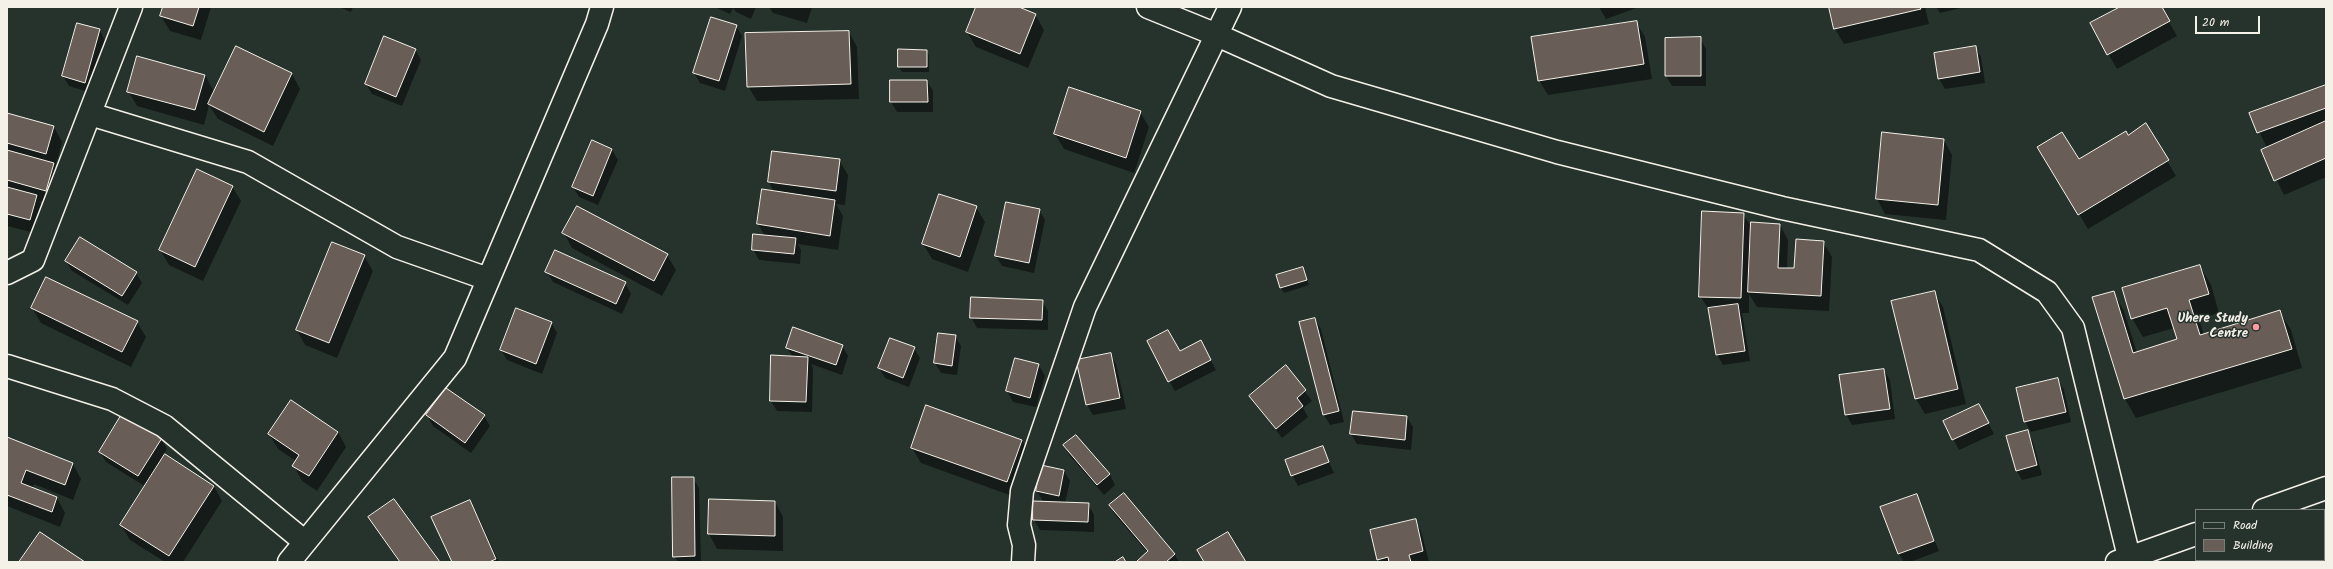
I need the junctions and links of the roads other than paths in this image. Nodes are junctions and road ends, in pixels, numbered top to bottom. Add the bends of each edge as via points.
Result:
1 (131, 7) edge
2 (602, 7) edge
3 (1148, 7) edge
4 (1230, 7) edge
5 (1217, 35) junction
6 (90, 114) junction
7 (7, 273) edge
8 (488, 279) junction
9 (7, 366) edge
10 (2326, 488) edge
11 (2267, 509) edge
12 (2195, 534) edge
13 (305, 542) junction
14 (2123, 560) edge
15 (289, 562) edge
16 (1023, 562) edge

1 - 6 street
2 - 8 street
3 - 5 street
4 - 5 street
5 - 14 street via 1331,86 1557,152 1782,208 1979,250 2018,272 2047,292 2073,328
5 - 16 street via 1085,307 1022,491 1019,525 1024,545
6 - 7 street via 33,260
6 - 8 street via 248,162 397,247
8 - 13 street via 455,358
9 - 13 street via 112,399 164,426
10 - 11 street
12 - 14 street
13 - 15 street

